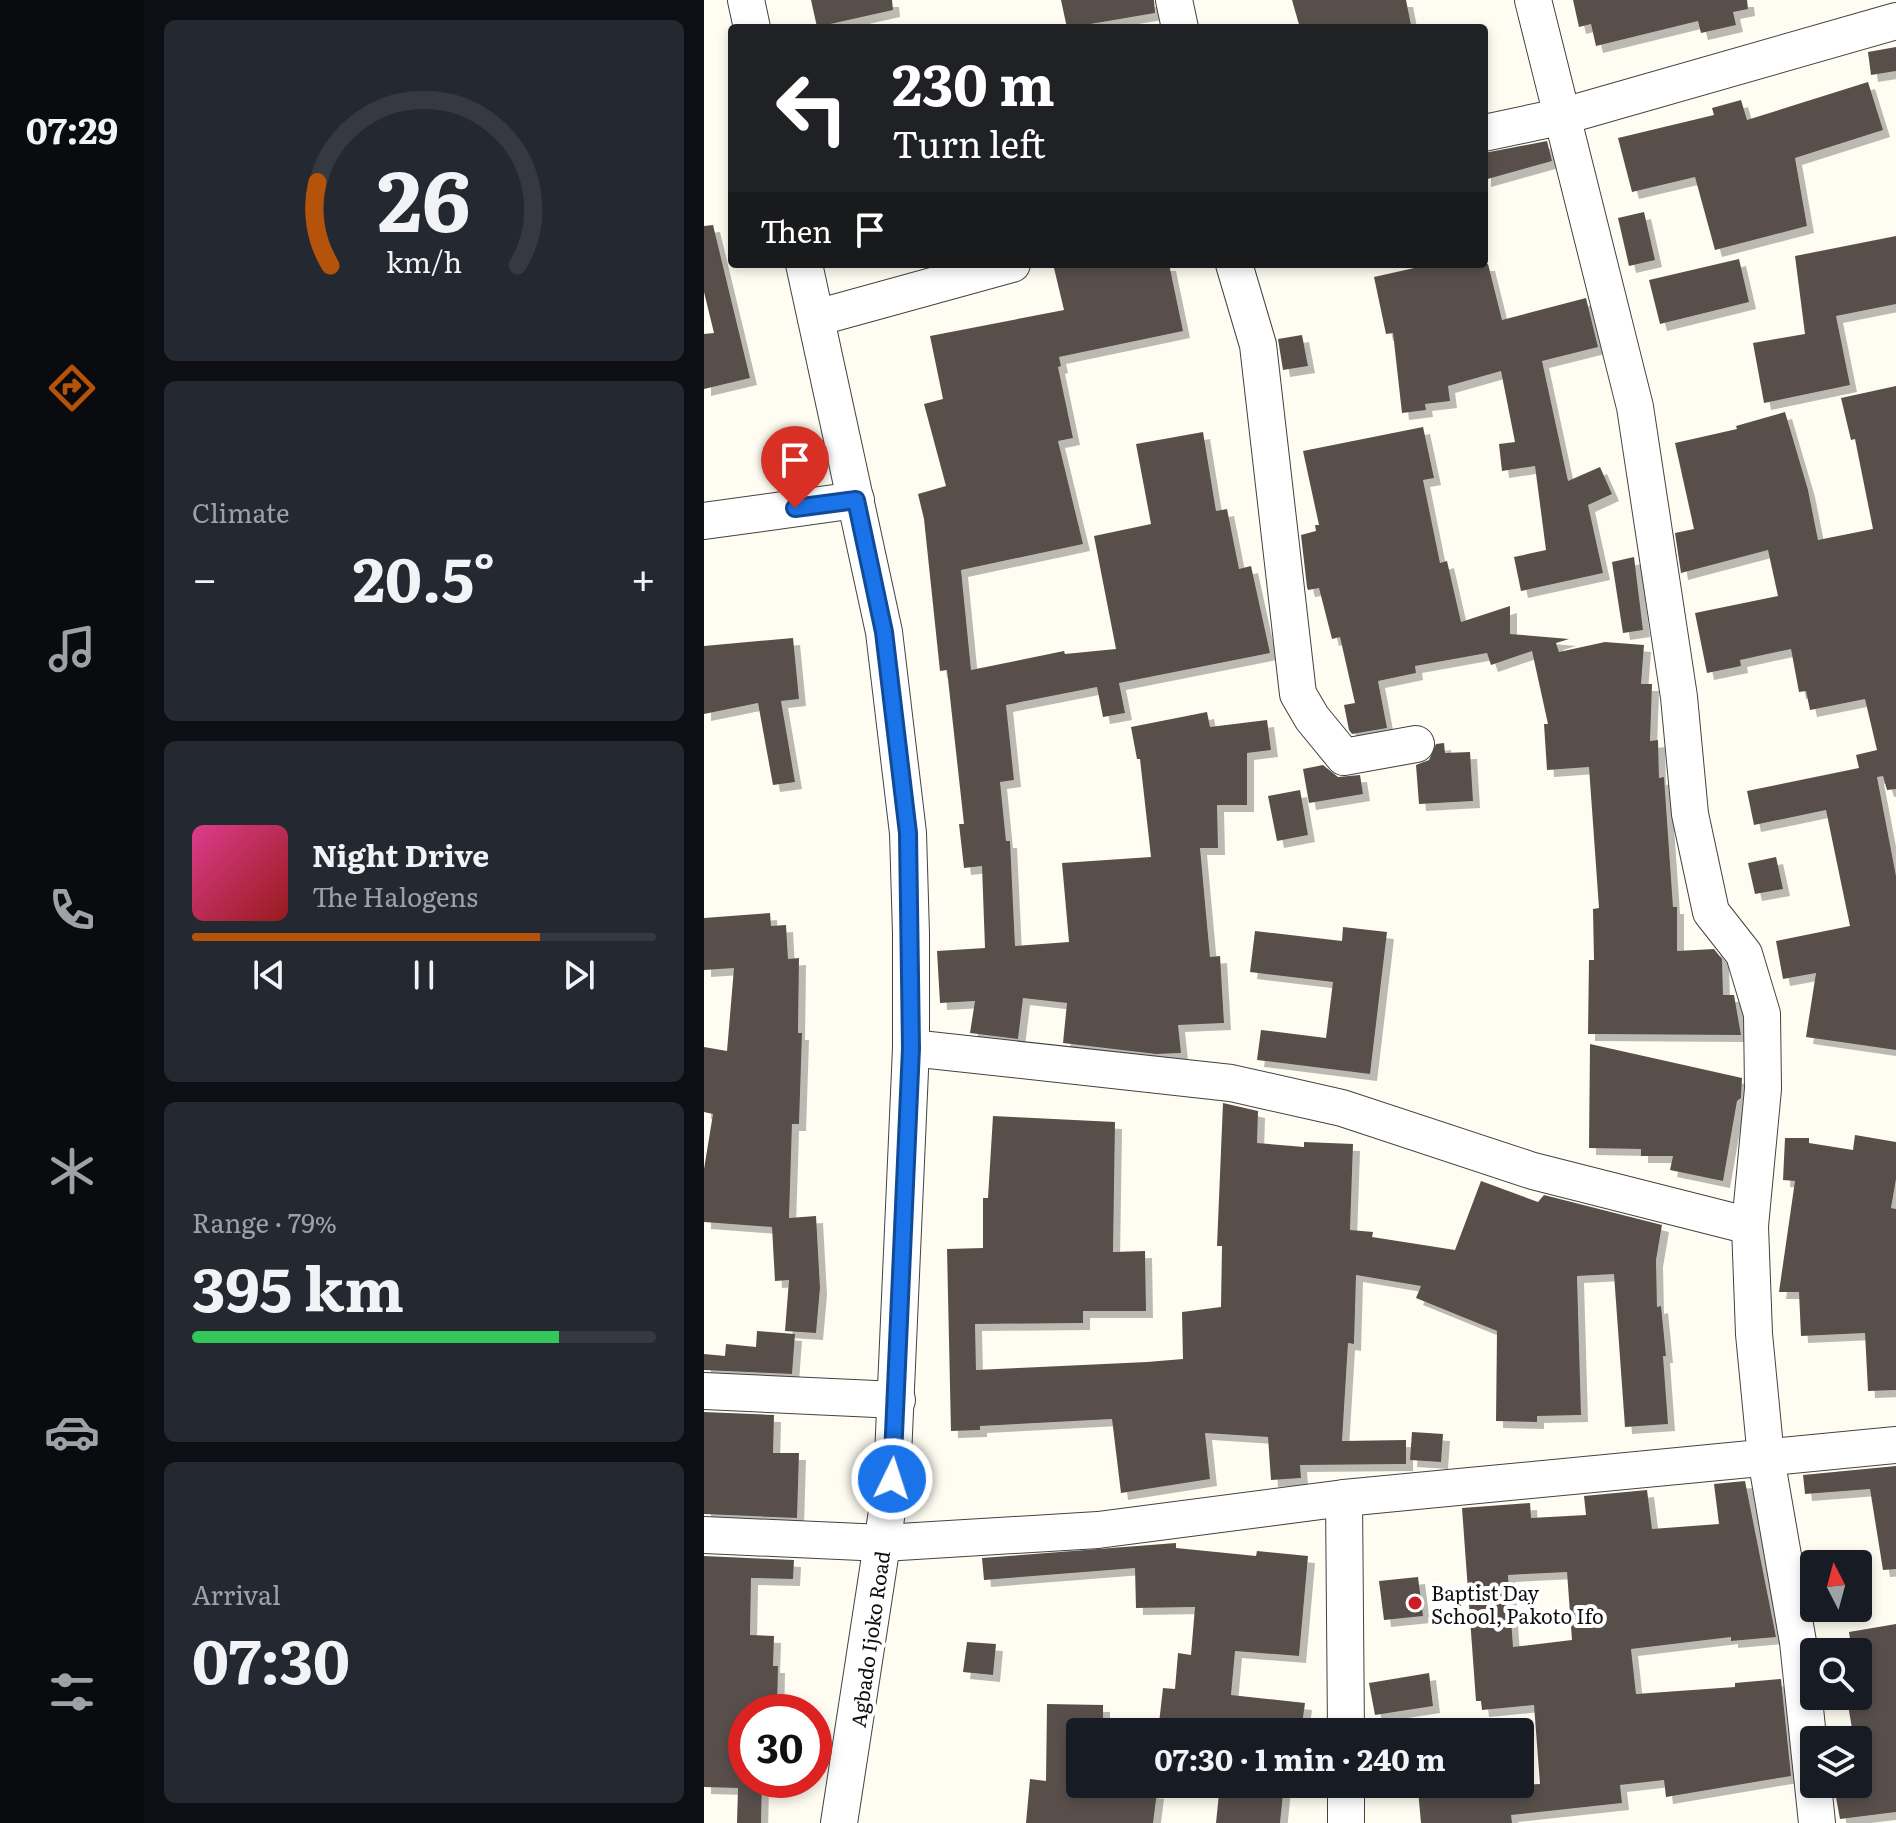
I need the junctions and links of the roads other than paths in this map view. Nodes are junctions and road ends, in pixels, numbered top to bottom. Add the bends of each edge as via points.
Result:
1 (746, 0) edge
2 (1174, 0) edge
3 (1533, 0) edge
4 (1896, 21) edge
5 (751, 24) edge
6 (1179, 24) edge
7 (1564, 116) junction
8 (1488, 132) edge
9 (805, 268) edge
10 (997, 268) edge
11 (1235, 268) edge
12 (816, 318) junction
13 (856, 500) junction
14 (704, 521) edge
15 (1416, 744) dead end
16 (911, 1048) junction
17 (1750, 1226) junction
18 (704, 1391) edge
19 (897, 1400) junction
20 (1896, 1445) edge
21 (1766, 1458) junction
22 (1344, 1498) junction
23 (704, 1535) edge
24 (883, 1543) junction
25 (1346, 1718) edge
26 (1346, 1798) edge
27 (1813, 1822) edge
28 (839, 1823) edge
29 (1346, 1823) edge

1 - 5 street
2 - 6 street
3 - 7 street
4 - 7 street
7 - 8 street
7 - 17 street via 1635,407 1679,697 1690,814 1711,912 1744,954 1762,1014 1763,1089
9 - 12 street, Agbado Ijoko Road
10 - 12 street
11 - 15 street via 1258,345 1298,694 1344,757
12 - 13 street, Agbado Ijoko Road
13 - 14 street
13 - 16 street, Agbado Ijoko Road via 884,632 908,833
16 - 17 street via 1231,1083 1342,1108 1533,1171
16 - 19 street, Agbado Ijoko Road
17 - 21 street
18 - 19 street
19 - 24 street, Agbado Ijoko Road
20 - 21 street
21 - 22 street
21 - 27 street via 1798,1642
22 - 24 street via 1098,1530
22 - 25 street
23 - 24 street
24 - 28 street, Agbado Ijoko Road
26 - 29 street

